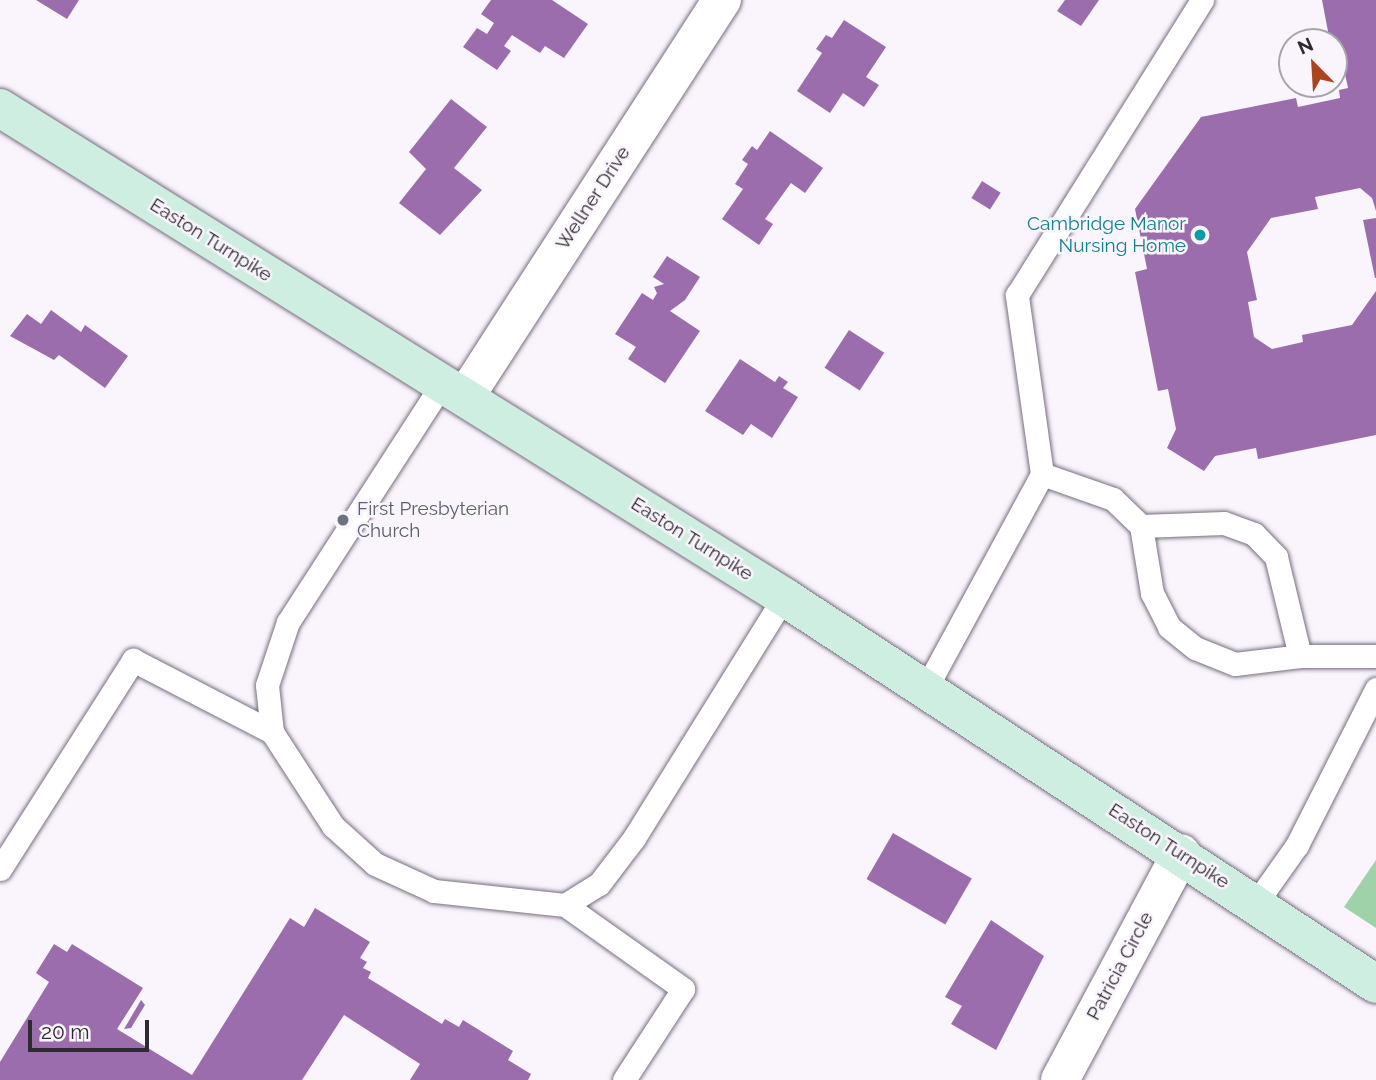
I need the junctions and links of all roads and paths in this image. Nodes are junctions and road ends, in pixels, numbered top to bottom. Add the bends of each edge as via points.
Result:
1 (722, 0) edge
2 (1202, 0) edge
3 (0, 108) edge
4 (453, 390) junction
5 (1042, 474) junction
6 (1141, 526) junction
7 (784, 597) junction
8 (1300, 656) junction
9 (1376, 656) edge
10 (926, 688) junction
11 (1376, 689) edge
12 (272, 732) junction
13 (1181, 853) junction
14 (0, 869) edge
15 (1256, 903) junction
16 (565, 905) junction
17 (1376, 984) edge
18 (624, 1080) edge
19 (1060, 1080) edge

1 - 4 street, Wellner Drive
2 - 5 lane via 1017,295
3 - 4 main road, Easton Turnpike
4 - 7 main road, Easton Turnpike
4 - 12 lane via 288,622 267,685
5 - 6 lane via 1113,499
5 - 10 lane
6 - 8 lane via 1152,593 1177,634 1195,648 1235,664
6 - 8 lane via 1224,523 1254,534 1276,557
7 - 10 main road, Easton Turnpike
7 - 16 lane via 634,838 599,884
8 - 9 lane
10 - 13 main road, Easton Turnpike
11 - 15 lane via 1297,845
12 - 14 lane via 133,660
12 - 16 lane via 333,825 374,864 434,891
13 - 15 main road, Easton Turnpike
13 - 19 street, Patricia Circle
15 - 17 main road, Easton Turnpike
16 - 18 lane via 682,989

